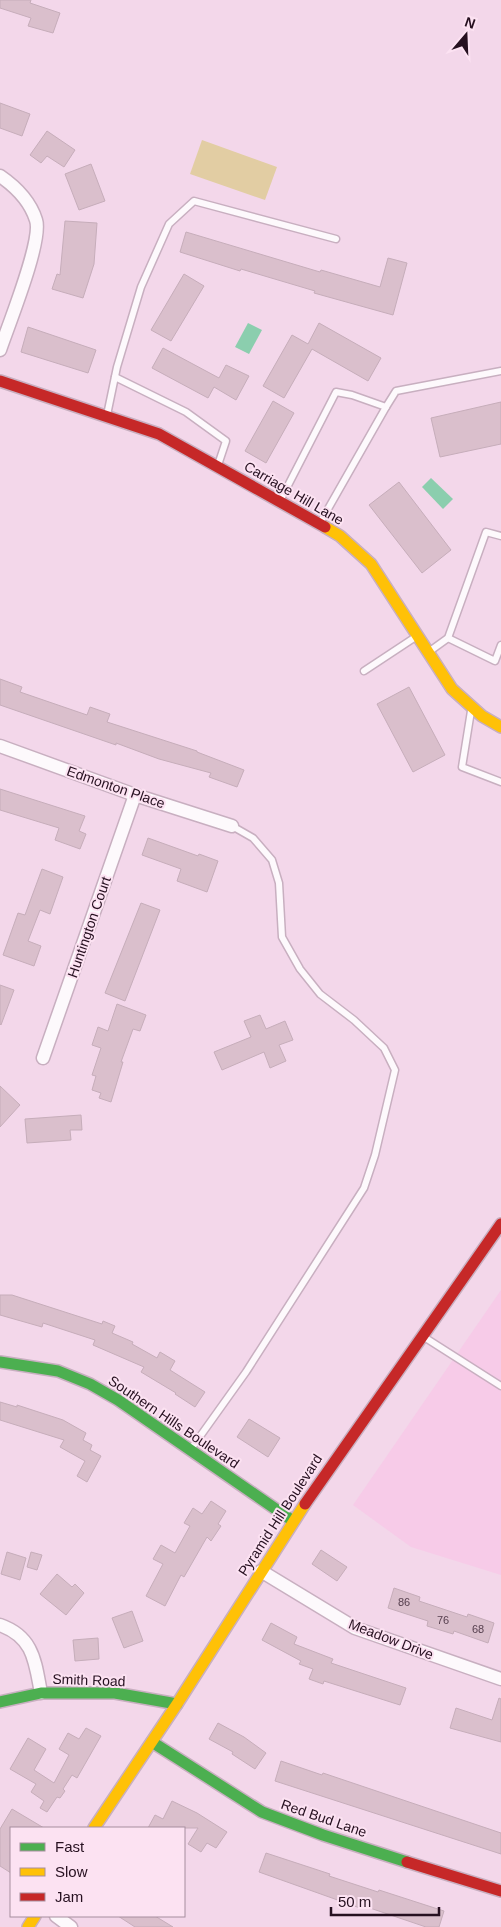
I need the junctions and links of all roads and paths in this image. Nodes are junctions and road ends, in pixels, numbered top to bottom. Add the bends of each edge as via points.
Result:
1 (0, 176) edge
2 (336, 240) dead end
3 (0, 350) edge
4 (501, 371) edge
5 (115, 377) junction
6 (0, 381) edge
7 (386, 407) junction
8 (107, 417) junction
9 (218, 467) junction
10 (280, 502) junction
11 (319, 524) junction
12 (501, 536) edge
13 (418, 635) junction
14 (448, 638) junction
15 (501, 645) edge
16 (429, 652) junction
17 (364, 671) dead end
18 (472, 707) junction
19 (501, 727) edge
20 (0, 746) edge
21 (501, 782) edge
22 (135, 796) junction
23 (232, 826) joint
24 (43, 1058) dead end
25 (501, 1224) edge
26 (421, 1335) junction
27 (0, 1362) edge
28 (501, 1386) edge
29 (190, 1451) junction
30 (292, 1521) junction
31 (261, 1571) junction
32 (0, 1625) edge
33 (501, 1679) edge
34 (41, 1693) junction
35 (0, 1702) edge
36 (177, 1704) junction
37 (152, 1742) junction
38 (95, 1827) edge
39 (501, 1891) edge
40 (57, 1917) edge
41 (71, 1927) edge

1 - 3 street via 28,202 37,222 36,245
2 - 5 lane via 194,201 169,224 142,287
4 - 7 lane via 396,391
5 - 8 lane
5 - 9 lane via 186,412 226,441
6 - 8 street, Carriage Hill Lane
7 - 10 lane via 336,392
7 - 11 lane
8 - 9 street, Carriage Hill Lane via 159,434
9 - 10 street, Carriage Hill Lane
10 - 11 street, Carriage Hill Lane
11 - 13 street, Carriage Hill Lane via 340,536 371,564
12 - 14 lane via 486,532
13 - 16 street, Carriage Hill Lane
13 - 17 lane
14 - 15 lane via 496,661
14 - 16 lane
16 - 18 street, Carriage Hill Lane via 452,689
18 - 19 street, Carriage Hill Lane
18 - 21 lane via 462,767
20 - 22 street, Edmonton Place
22 - 23 street, Edmonton Place
22 - 24 street, Huntington Court
23 - 29 lane via 254,838 272,860 279,884 282,937 300,969 320,994 384,1048 395,1070 364,1188 246,1372
25 - 26 street, Pyramid Hill Boulevard
26 - 28 lane
26 - 30 street, Pyramid Hill Boulevard
27 - 29 street, Southern Hills Boulevard via 58,1371 90,1384
29 - 30 street, Southern Hills Boulevard
30 - 31 street, Pyramid Hill Boulevard
31 - 33 street, Meadow Drive via 355,1628
31 - 36 street, Pyramid Hill Boulevard
32 - 34 street via 23,1638 33,1653
34 - 35 street, Smith Road
34 - 36 street, Smith Road via 115,1693
36 - 37 street, Pyramid Hill Boulevard
37 - 38 street, Pyramid Hill Boulevard
37 - 39 street, Red Bud Lane via 262,1812
40 - 41 street

